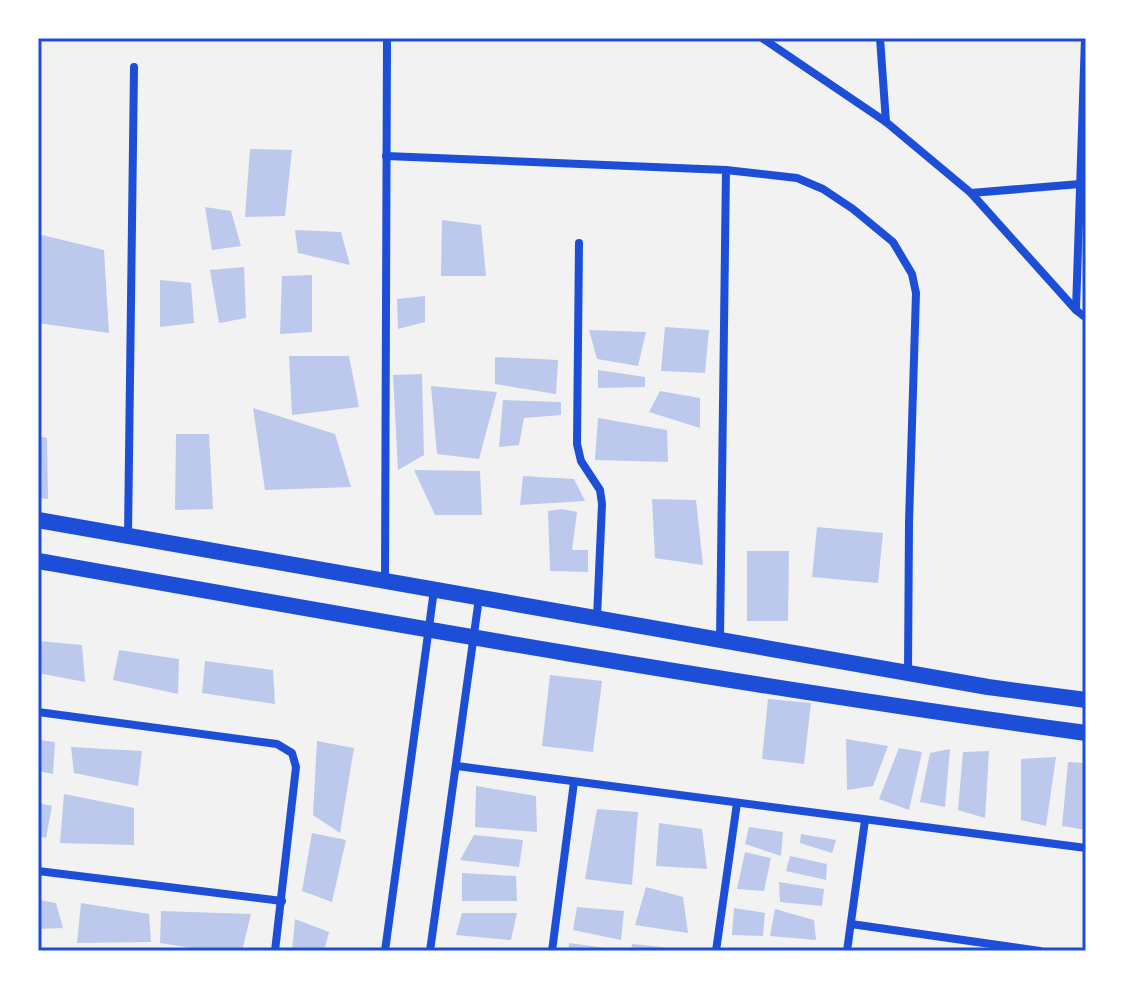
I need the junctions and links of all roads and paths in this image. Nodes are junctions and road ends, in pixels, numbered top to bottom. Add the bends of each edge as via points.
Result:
1 (387, 38) edge
2 (762, 38) edge
3 (880, 38) edge
4 (1085, 38) edge
5 (134, 67) dead end
6 (1084, 106) edge
7 (886, 122) junction
8 (386, 156) junction
9 (726, 170) junction
10 (1080, 184) junction
11 (971, 193) junction
12 (579, 243) dead end
13 (1076, 310) junction
14 (1086, 318) edge
15 (38, 520) edge
16 (128, 536) junction
17 (38, 561) edge
18 (385, 581) junction
19 (434, 590) junction
20 (479, 598) junction
21 (597, 618) junction
22 (428, 630) junction
23 (473, 639) junction
24 (720, 639) junction
25 (908, 673) junction
26 (1086, 700) edge
27 (38, 712) edge
28 (1086, 733) edge
29 (457, 766) junction
30 (574, 782) junction
31 (737, 803) junction
32 (865, 820) junction
33 (1086, 848) edge
34 (38, 871) edge
35 (282, 901) junction
36 (851, 924) junction
37 (275, 951) edge
38 (385, 951) edge
39 (430, 951) edge
40 (552, 951) edge
41 (716, 951) edge
42 (847, 951) edge
43 (1040, 951) edge

1 - 8 street
2 - 7 street
3 - 7 street
4 - 6 street
5 - 16 street
6 - 10 street
7 - 11 street
8 - 9 street
8 - 18 street
9 - 24 street
9 - 25 street via 797,178 823,189 893,242 912,274 916,293
10 - 11 street
10 - 13 street
11 - 13 street
12 - 21 street via 577,444 602,504
13 - 14 street
15 - 16 main road
16 - 18 main road
17 - 22 main road
18 - 19 main road
19 - 20 main road
19 - 22 street
20 - 21 main road
20 - 23 street
21 - 24 main road
22 - 23 main road
22 - 38 street
23 - 28 main road
23 - 29 street
24 - 25 main road
25 - 26 main road
27 - 35 street via 277,744 292,753 296,767
29 - 30 street
29 - 39 street
30 - 31 street
30 - 40 street
31 - 32 street
31 - 41 street
32 - 33 street
32 - 36 street
34 - 35 street
35 - 37 street
36 - 42 street
36 - 43 street

